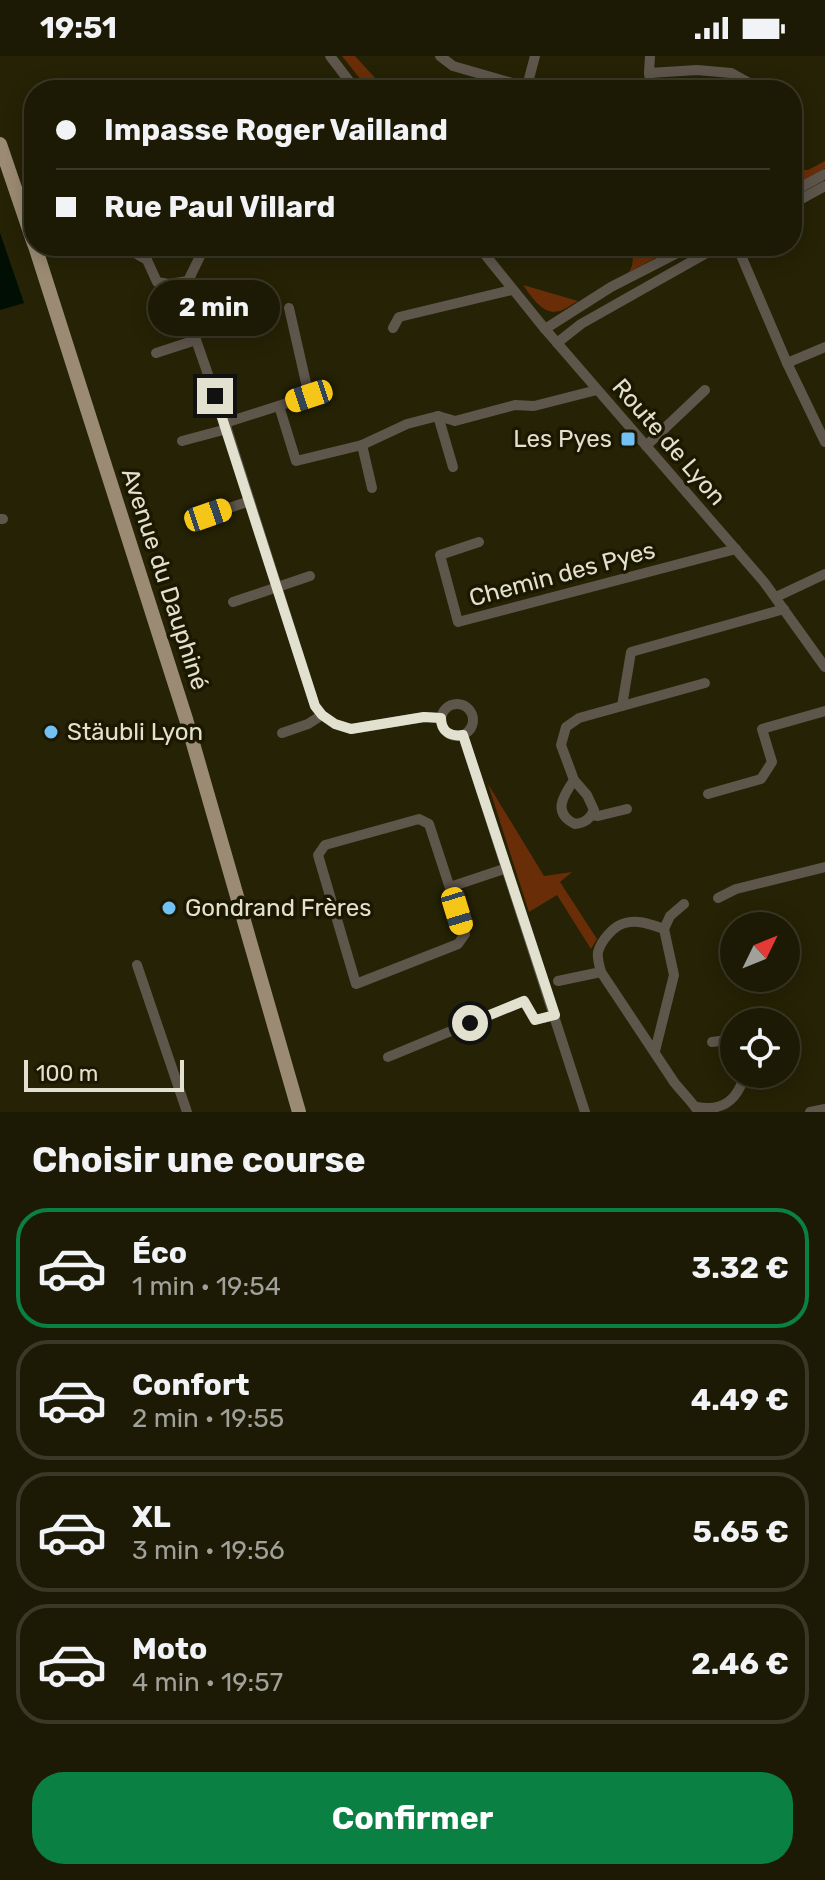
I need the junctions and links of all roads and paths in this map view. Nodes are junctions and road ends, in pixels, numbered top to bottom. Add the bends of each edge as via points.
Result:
1 (330, 56) edge
2 (440, 56) edge
3 (535, 56) edge
4 (650, 56) edge
5 (649, 73) junction
6 (348, 80) edge
7 (497, 80) edge
8 (528, 80) edge
9 (650, 80) edge
10 (744, 80) edge
11 (0, 144) edge
12 (825, 174) edge
13 (825, 186) edge
14 (802, 187) edge
15 (802, 199) edge
16 (24, 215) edge
17 (38, 256) edge
18 (140, 256) edge
19 (200, 256) edge
20 (486, 256) edge
21 (671, 256) edge
22 (702, 256) edge
23 (741, 256) edge
24 (188, 281) junction
25 (611, 287) junction
26 (512, 290) junction
27 (620, 303) junction
28 (289, 308) dead end
29 (393, 328) dead end
30 (545, 329) junction
31 (196, 340) junction
32 (557, 343) junction
33 (825, 347) edge
34 (156, 353) dead end
35 (787, 363) junction
36 (597, 390) junction
37 (705, 390) dead end
38 (279, 406) junction
39 (438, 416) junction
40 (226, 426) junction
41 (182, 441) dead end
42 (825, 442) edge
43 (362, 445) junction
44 (646, 446) junction
45 (453, 467) dead end
46 (372, 488) dead end
47 (250, 501) junction
48 (208, 515) dead end
49 (479, 542) dead end
50 (736, 549) junction
51 (825, 574) edge
52 (310, 576) dead end
53 (277, 587) junction
54 (776, 597) junction
55 (233, 602) dead end
56 (784, 609) junction
57 (825, 667) edge
58 (705, 683) dead end
59 (622, 706) junction
60 (825, 711) edge
61 (322, 715) junction
62 (441, 718) junction
63 (282, 733) dead end
64 (463, 735) junction
65 (574, 780) junction
66 (708, 794) dead end
67 (627, 809) dead end
68 (592, 815) junction
69 (825, 867) edge
70 (507, 868) junction
71 (450, 887) junction
72 (718, 898) dead end
73 (684, 904) dead end
74 (664, 929) junction
75 (137, 965) dead end
76 (601, 972) junction
77 (558, 981) dead end
78 (555, 1015) junction
79 (720, 1041) edge
80 (712, 1042) dead end
81 (655, 1051) junction
82 (388, 1057) dead end
83 (740, 1088) edge
84 (698, 1109) edge
85 (825, 1109) edge
86 (187, 1112) edge
87 (299, 1112) edge
88 (585, 1112) edge
89 (811, 1112) edge

1 - 6 street
2 - 7 street via 453,66
3 - 8 street
4 - 5 street
5 - 9 street
5 - 10 street via 697,70 731,73
11 - 16 main road, Avenue du Dauphiné
12 - 14 street
13 - 15 street
17 - 87 main road, Avenue du Dauphiné via 186,719
18 - 24 street via 157,282
19 - 24 street
20 - 26 street, Route de Lyon
21 - 25 street
22 - 27 street
23 - 35 street
24 - 31 street via 185,292
25 - 27 street
25 - 30 street
26 - 29 street via 399,317
26 - 30 street, Route de Lyon
27 - 32 street
28 - 38 street via 309,396
30 - 32 street, Route de Lyon
31 - 34 street
31 - 40 street
32 - 36 street, Route de Lyon
33 - 35 street
35 - 42 street
36 - 39 street via 455,421
36 - 44 street, Route de Lyon
37 - 44 street
38 - 40 street
38 - 43 street via 296,461
39 - 43 street
39 - 45 street
40 - 41 street
40 - 47 street
43 - 46 street
44 - 50 street, Route de Lyon
47 - 48 street
47 - 53 street
49 - 50 street, Chemin des Pyes via 440,555 458,622
50 - 54 street, Route de Lyon
51 - 54 street
52 - 53 street
53 - 55 street
53 - 61 street
54 - 56 street, Route de Lyon
56 - 57 street, Route de Lyon
56 - 59 street via 631,652
58 - 59 street
59 - 65 street via 566,727 561,745
60 - 66 street via 762,729 772,762 761,779
61 - 62 street via 351,729
61 - 63 street
62 - 64 street via 449,734
62 - 64 street via 451,704 465,705 473,725
64 - 70 street
65 - 68 street via 592,804
65 - 68 street via 562,802 564,817 575,824
67 - 68 street
69 - 72 street
70 - 71 street
70 - 78 street
71 - 71 street via 429,824 419,819 325,845 318,855 356,984 458,944 465,934
73 - 74 street
74 - 76 street via 647,922 625,923 610,932 599,950
74 - 81 street via 674,975
75 - 86 street
76 - 77 street
76 - 81 street
78 - 82 street via 535,1020 524,1001
78 - 88 street
79 - 80 street
81 - 84 street
83 - 84 street via 725,1106
85 - 89 street

